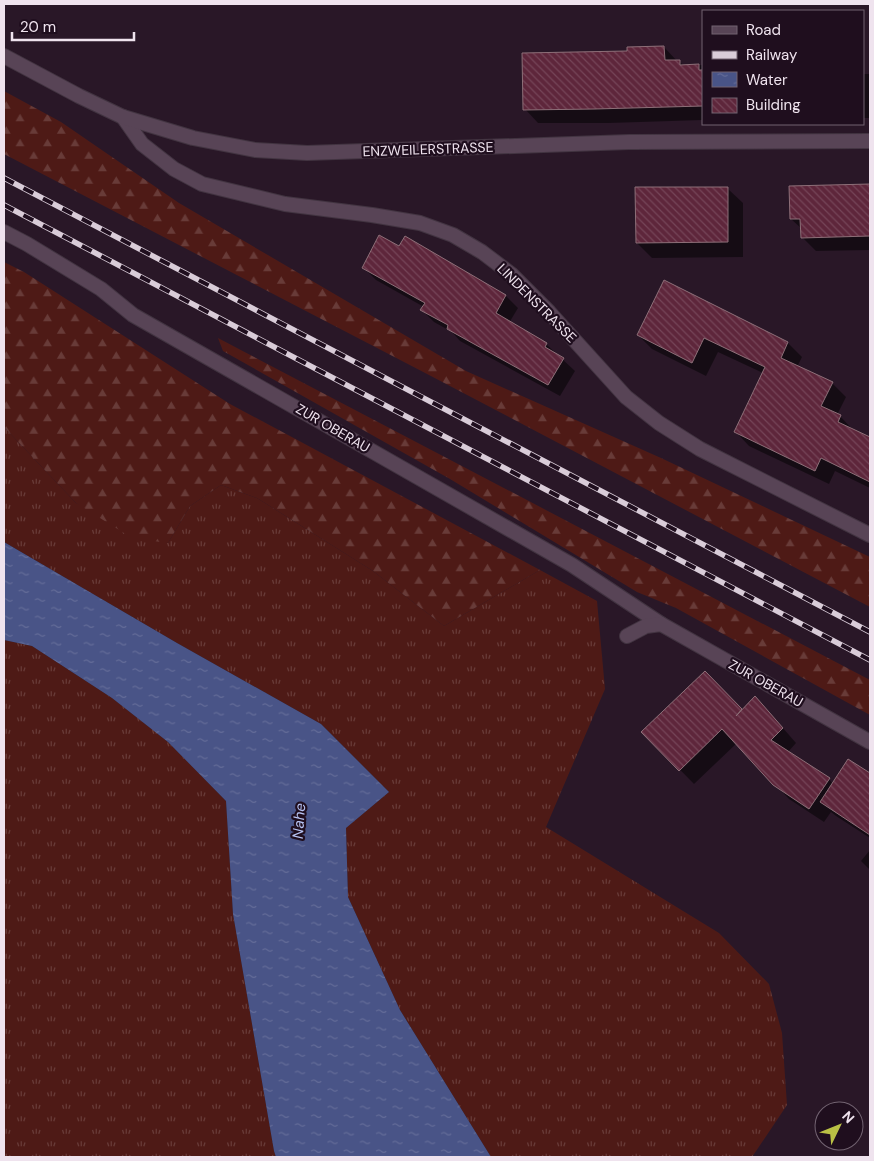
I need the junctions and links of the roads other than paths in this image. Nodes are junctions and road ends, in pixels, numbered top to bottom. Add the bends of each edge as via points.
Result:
1 (4, 56) edge
2 (123, 117) junction
3 (870, 141) edge
4 (4, 232) edge
5 (870, 535) edge
6 (661, 624) junction
7 (627, 636) dead end
8 (870, 742) edge

1 - 2 street, ENZWEILERSTRASSE
2 - 3 street, ENZWEILERSTRASSE via 193,138 255,150 307,153 629,142
2 - 5 street, LINDENSTRASSE via 142,144 174,169 202,184 284,204 420,223 482,252 550,312 626,397 659,424 700,449
4 - 6 street, ZUR OBERAU via 101,289 134,315 572,565
6 - 7 street via 646,626
6 - 8 street, ZUR OBERAU

